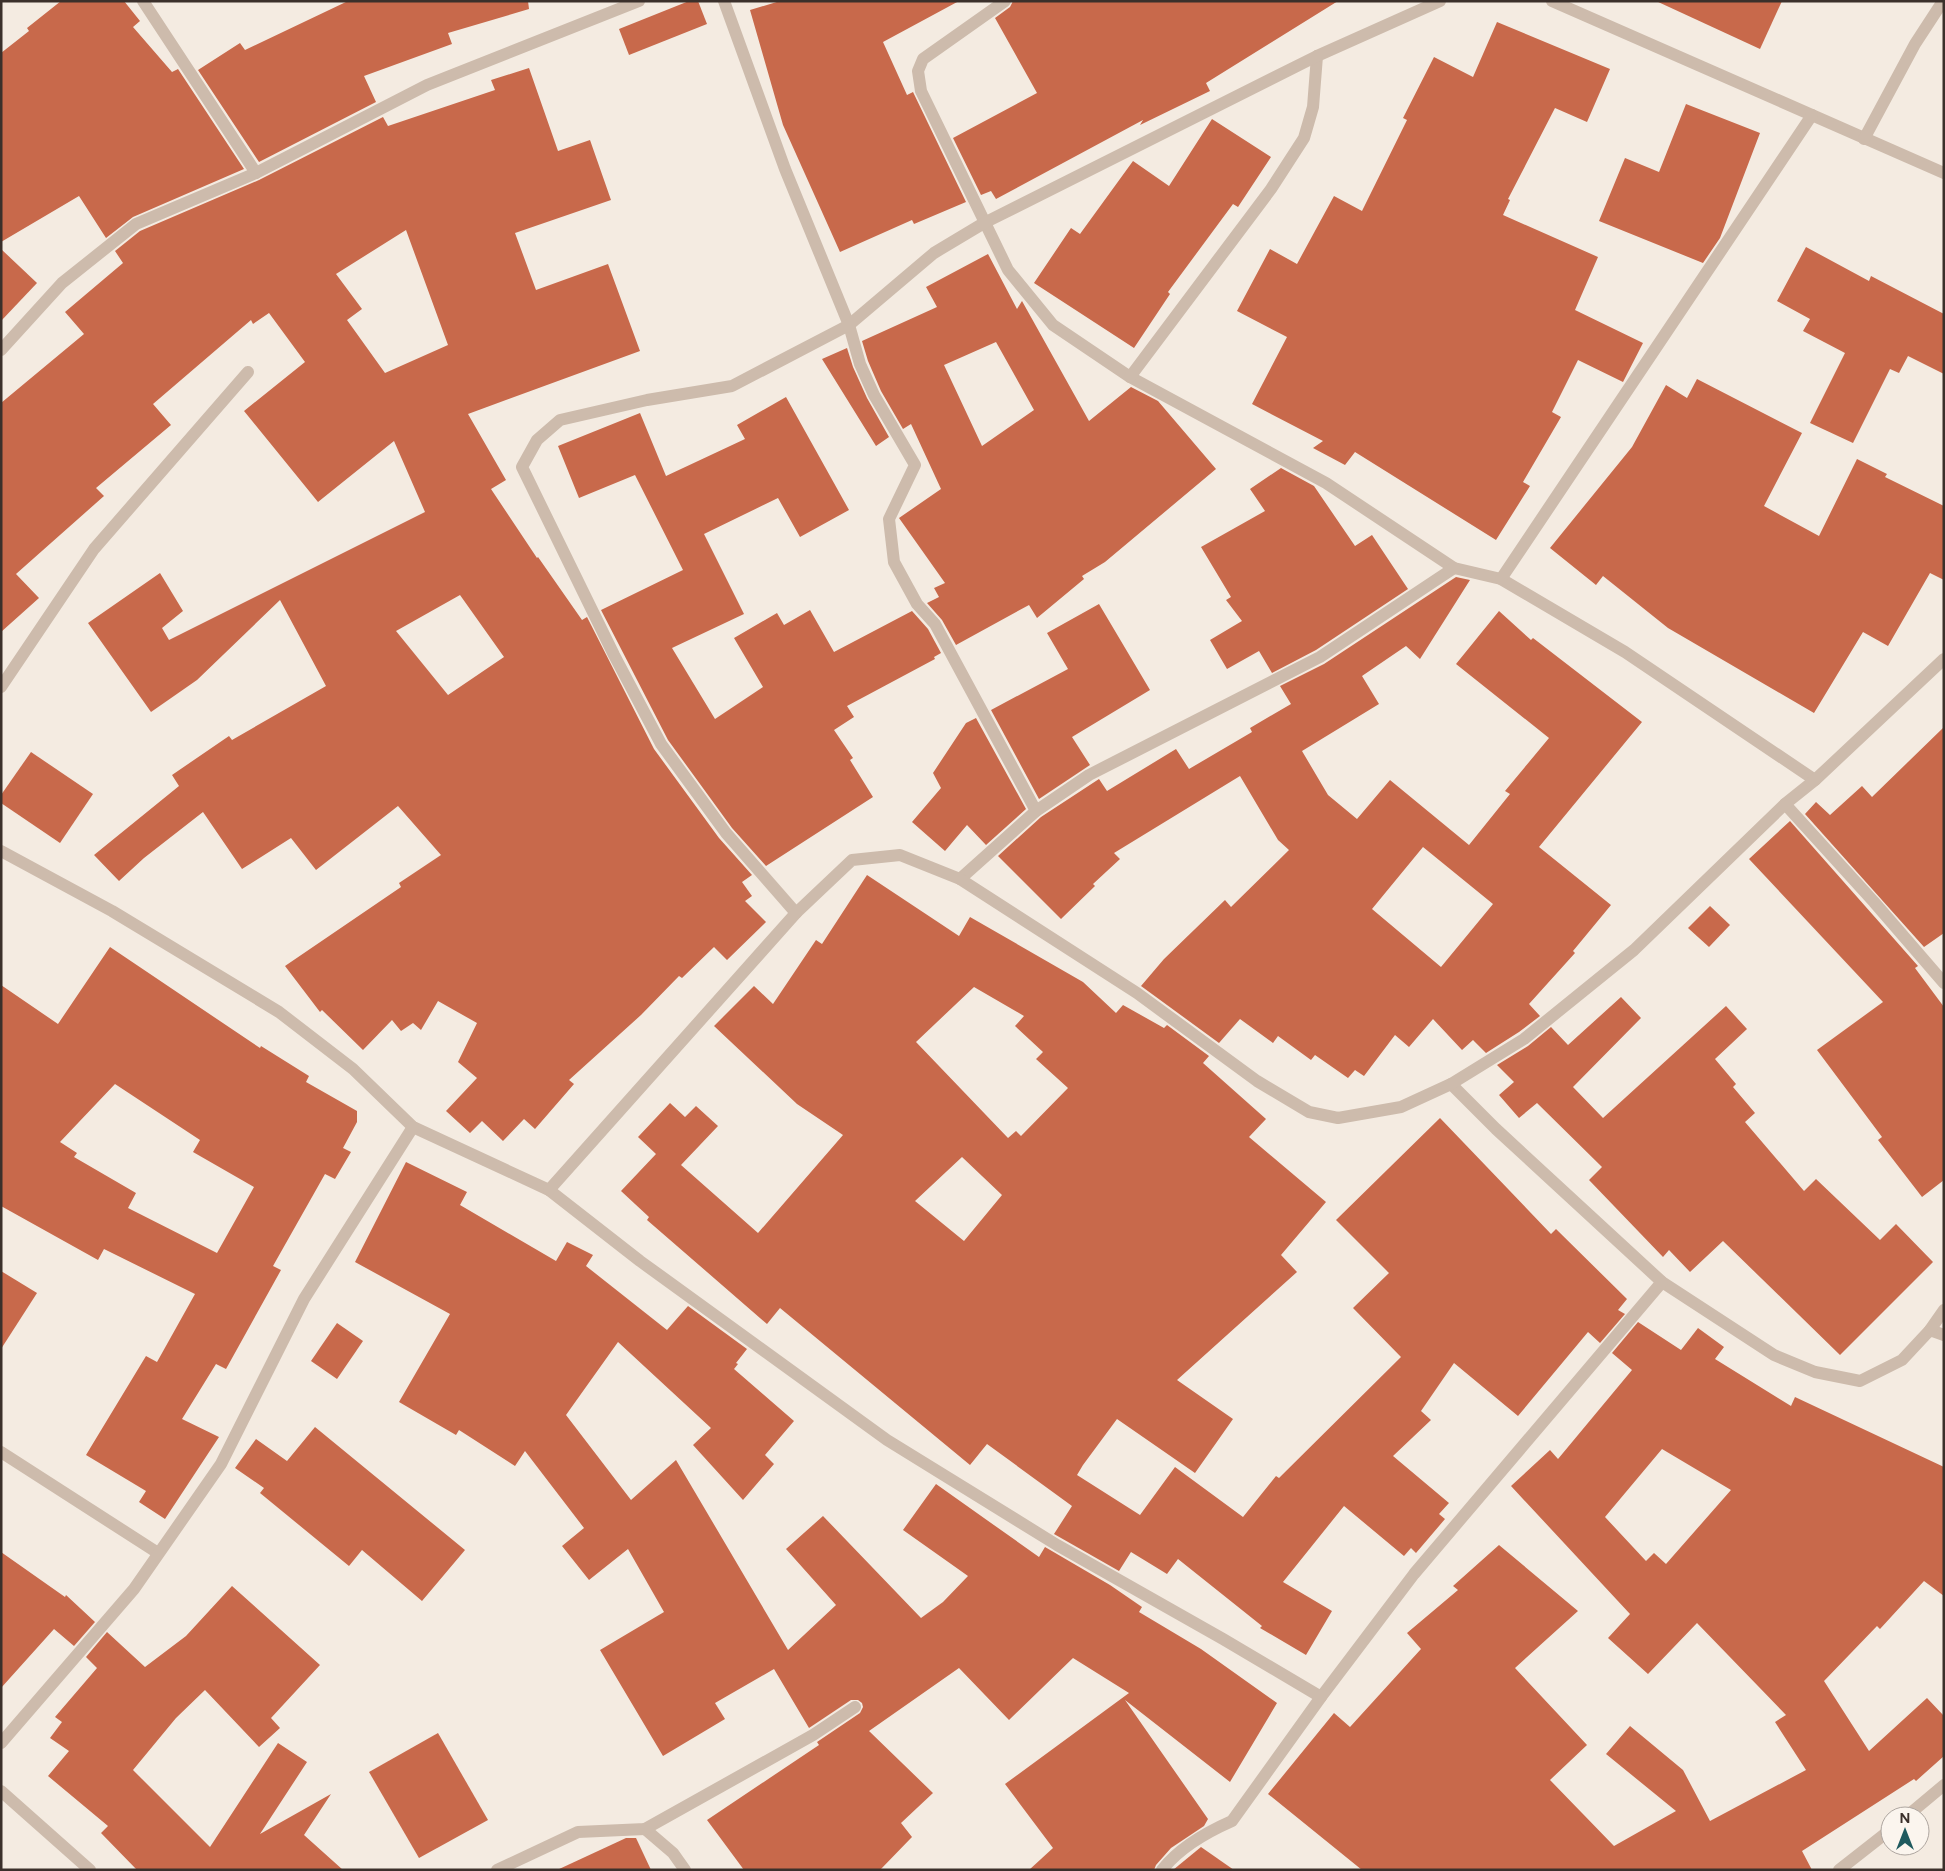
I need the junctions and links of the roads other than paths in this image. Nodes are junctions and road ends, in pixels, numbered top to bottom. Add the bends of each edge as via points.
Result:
1 (143, 1) edge
2 (639, 1) edge
3 (724, 1) edge
4 (1005, 1) edge
5 (1440, 1) edge
6 (1552, 1) edge
7 (1943, 1) edge
8 (1317, 56) junction
9 (1812, 115) junction
10 (1864, 139) junction
11 (256, 173) junction
12 (1944, 173) edge
13 (984, 223) junction
14 (849, 325) junction
15 (1, 350) edge
16 (248, 372) dead end
17 (1130, 377) junction
18 (1454, 568) junction
19 (1501, 579) junction
20 (1944, 659) edge
21 (1, 687) edge
22 (1815, 780) junction
23 (1785, 804) junction
24 (1036, 811) junction
25 (1, 851) edge
26 (960, 879) junction
27 (796, 913) junction
28 (1944, 983) edge
29 (1451, 1084) junction
30 (412, 1128) junction
31 (549, 1190) junction
32 (1662, 1282) junction
33 (1944, 1310) edge
34 (1930, 1330) junction
35 (1944, 1335) edge
36 (1, 1452) edge
37 (158, 1553) junction
38 (1321, 1697) junction
39 (855, 1707) dead end
40 (1, 1743) edge
41 (1944, 1785) edge
42 (1, 1791) edge
43 (1919, 1806) edge
44 (645, 1829) junction
45 (1880, 1838) edge
46 (90, 1870) edge
47 (497, 1870) edge
48 (685, 1870) edge
49 (1162, 1870) edge
50 (1839, 1870) edge

1 - 11 street
2 - 11 street via 427,85
3 - 14 street via 785,169
4 - 13 street via 923,59 918,71 921,91
5 - 8 street
6 - 9 street
7 - 10 street via 1915,44
8 - 13 street
8 - 17 street via 1312,107 1304,138 1271,190
9 - 10 street
9 - 19 street
10 - 12 street
11 - 15 street via 136,224 62,283
13 - 14 street via 934,253
13 - 17 street via 1008,270 1053,325
14 - 24 street via 860,364 874,395 916,465 889,519 894,562 917,604 935,624
14 - 27 street via 732,386 647,400 560,420 537,440 522,467 661,744 726,833
16 - 21 street via 94,549
17 - 18 street via 1326,483
18 - 19 street
18 - 24 street via 1320,657 1089,775
19 - 22 street via 1625,652
20 - 22 street
22 - 23 street
23 - 28 street
23 - 29 street via 1634,950 1524,1038
24 - 26 street
25 - 30 street via 112,911 279,1012 353,1069
26 - 27 street via 900,855 852,860
26 - 29 street via 1137,993 1257,1081 1309,1112 1338,1118 1401,1107
27 - 31 street
29 - 32 street
30 - 31 street
30 - 37 street via 304,1299 221,1464
31 - 38 street via 640,1262 888,1440 1057,1545
32 - 34 street via 1774,1355 1815,1372 1860,1381 1902,1360
32 - 38 street via 1414,1574
33 - 34 street
34 - 35 street
36 - 37 street
37 - 40 street via 134,1589
38 - 49 street via 1232,1821 1186,1848
39 - 44 street via 813,1735
41 - 43 street
42 - 46 street
44 - 47 street via 578,1832
44 - 48 street via 673,1853
45 - 50 street

